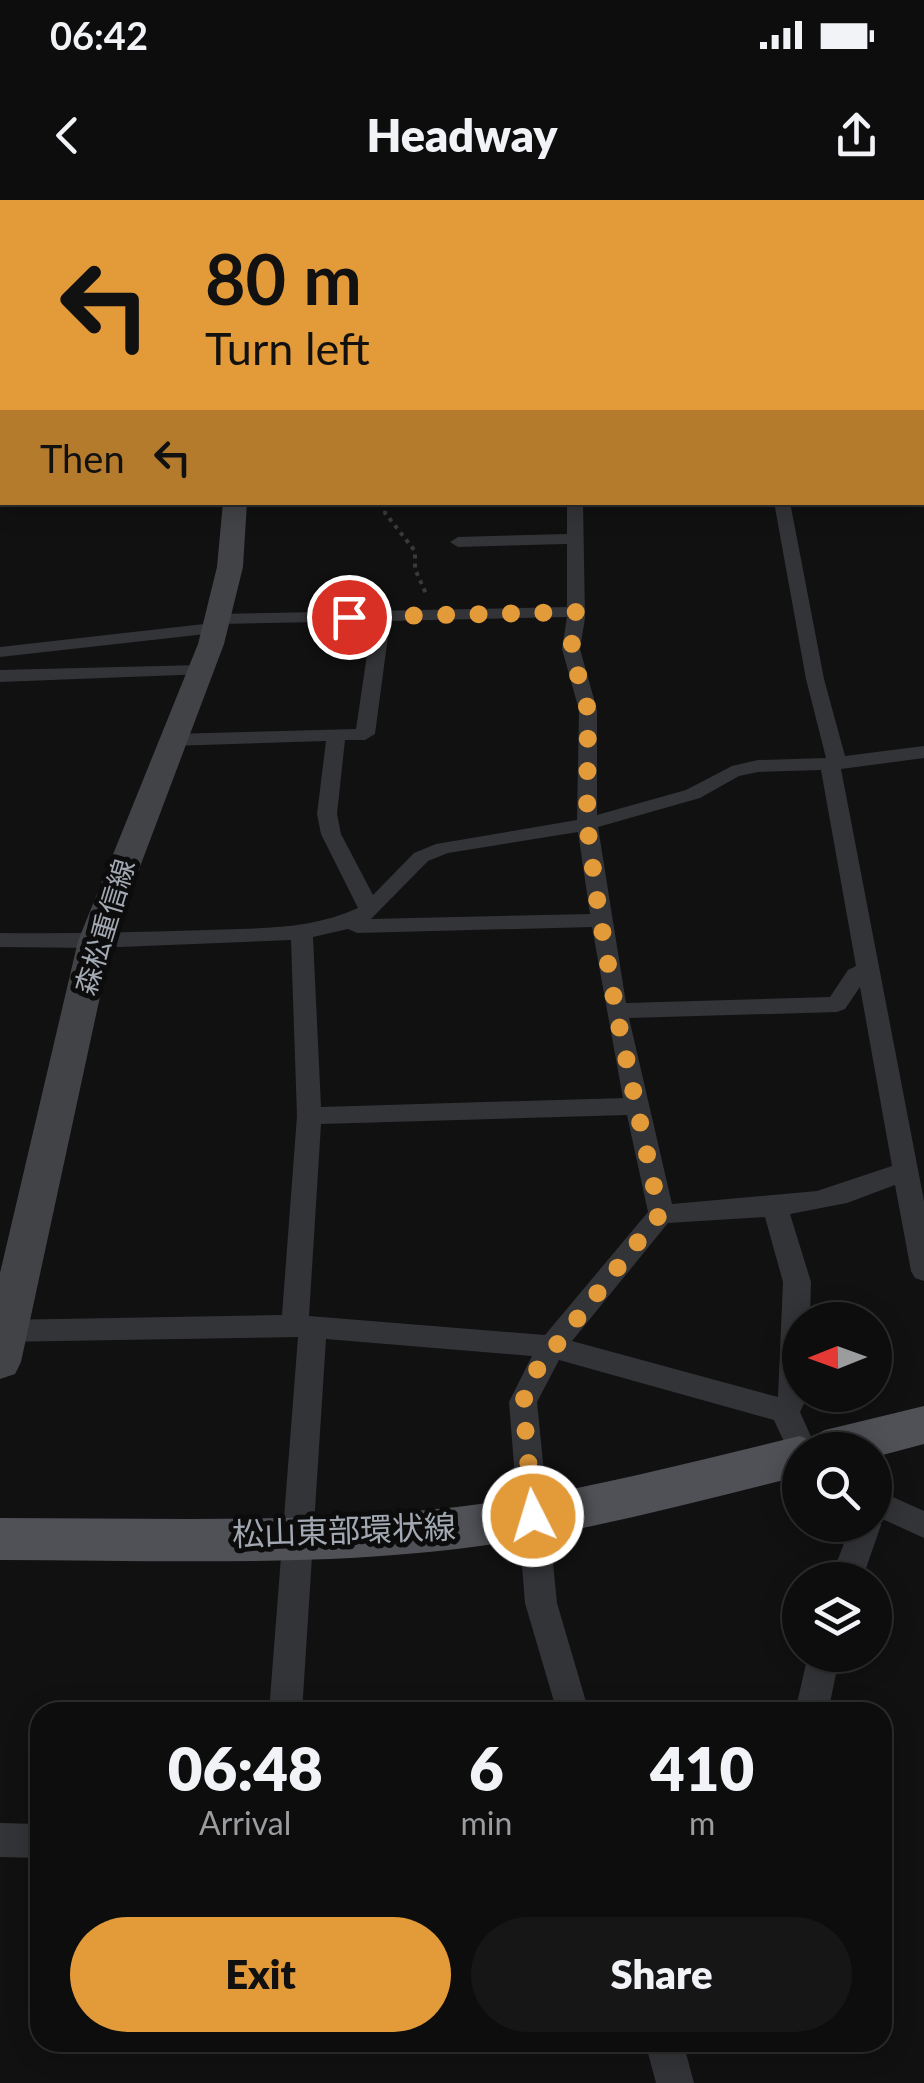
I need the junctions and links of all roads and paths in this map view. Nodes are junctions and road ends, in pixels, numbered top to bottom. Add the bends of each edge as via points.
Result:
1 (235, 505) edge
2 (386, 505) edge
3 (575, 505) edge
4 (783, 505) edge
5 (575, 539) junction
6 (458, 542) dead end
7 (576, 612) junction
8 (436, 615) junction
9 (382, 616) junction
10 (217, 624) junction
11 (0, 652) edge
12 (200, 670) junction
13 (0, 676) edge
14 (336, 734) junction
15 (171, 740) junction
16 (924, 752) edge
17 (834, 763) junction
18 (587, 824) junction
19 (359, 919) junction
20 (601, 920) junction
21 (302, 932) junction
22 (0, 940) edge
23 (95, 941) junction
24 (373, 944) dead end
25 (868, 969) junction
26 (616, 1011) junction
27 (637, 1106) junction
28 (309, 1116) junction
29 (905, 1170) junction
30 (775, 1208) junction
31 (660, 1214) junction
32 (924, 1271) edge
33 (796, 1302) edge
34 (304, 1327) junction
35 (2, 1341) edge
36 (553, 1347) junction
37 (782, 1410) edge
38 (786, 1412) edge
39 (924, 1425) edge
40 (806, 1432) edge
41 (892, 1433) edge
42 (782, 1460) edge
43 (892, 1510) edge
44 (533, 1516) junction
45 (924, 1525) edge
46 (298, 1536) junction
47 (0, 1539) edge
48 (820, 1672) edge
49 (285, 1702) edge
50 (570, 1702) edge
51 (814, 1702) edge
52 (0, 1840) edge
53 (30, 1841) edge
54 (667, 2052) edge
55 (675, 2083) edge

1 - 10 main road, 森松重信線
2 - 8 path via 415,551 415,569
3 - 5 street
4 - 17 street
5 - 6 street
5 - 7 street
7 - 8 street
7 - 18 street via 571,650 588,710
8 - 9 street
9 - 10 street
9 - 14 street via 365,734
10 - 11 street
10 - 12 main road, 森松重信線
12 - 13 street
12 - 15 main road, 森松重信線
14 - 15 street
14 - 19 street via 329,824
15 - 23 main road, 森松重信線
16 - 17 street
17 - 18 street via 732,772 693,794
17 - 25 street
18 - 19 street via 421,857
18 - 20 street
19 - 20 street
19 - 21 street
19 - 24 street
20 - 26 street
21 - 23 street
21 - 28 street
22 - 23 street
23 - 35 main road, 森松重信線
25 - 26 street via 856,975 837,1004
25 - 29 street
26 - 27 street
27 - 28 street
27 - 31 street
28 - 34 street
29 - 30 street via 868,1190
29 - 32 street
30 - 31 street
30 - 33 street
31 - 36 street
34 - 35 street
34 - 36 street
34 - 46 street
36 - 37 street
36 - 44 street via 523,1402
38 - 40 street
39 - 41 main road, 松山東部環状線
42 - 44 main road, 松山東部環状線
43 - 45 street
44 - 46 main road, 松山東部環状線 via 458,1528
44 - 50 street via 541,1603
46 - 47 main road, 松山東部環状線
46 - 49 street
48 - 51 street
52 - 53 street
54 - 55 street

